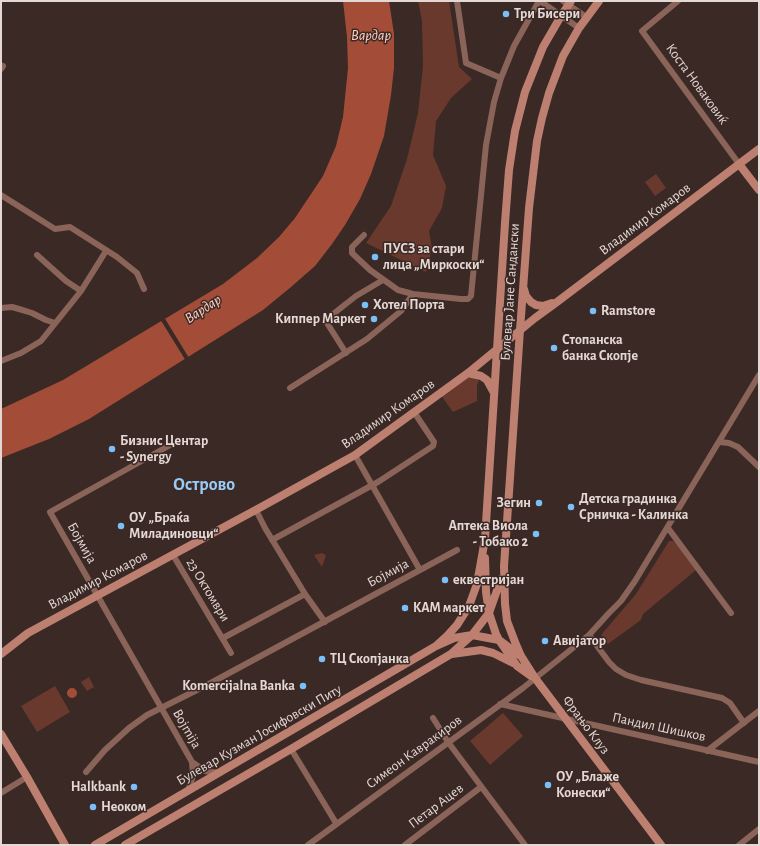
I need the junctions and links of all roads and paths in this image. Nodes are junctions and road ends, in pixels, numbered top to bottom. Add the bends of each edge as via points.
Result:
1 (457, 1) edge
2 (539, 1) edge
3 (599, 1) edge
4 (678, 1) edge
5 (567, 2) edge
6 (561, 16) junction
7 (586, 17) junction
8 (578, 28) junction
9 (501, 78) junction
10 (759, 149) edge
11 (739, 164) junction
12 (759, 190) edge
13 (1, 195) edge
14 (364, 235) dead end
15 (106, 250) junction
16 (37, 255) dead end
17 (383, 280) junction
18 (523, 287) junction
19 (144, 289) dead end
20 (82, 291) junction
21 (413, 294) junction
22 (557, 302) junction
23 (1, 308) edge
24 (56, 323) junction
25 (520, 330) junction
26 (496, 350) junction
27 (346, 353) junction
28 (1, 361) edge
29 (468, 373) junction
30 (759, 375) edge
31 (290, 388) dead end
32 (493, 391) junction
33 (414, 412) junction
34 (719, 442) junction
35 (172, 444) dead end
36 (355, 455) junction
37 (759, 467) edge
38 (373, 485) junction
39 (256, 510) junction
40 (668, 528) junction
41 (485, 538) junction
42 (272, 540) junction
43 (457, 550) dead end
44 (173, 555) junction
45 (504, 566) junction
46 (420, 570) junction
47 (305, 594) junction
48 (97, 595) junction
49 (488, 613) junction
50 (731, 613) dead end
51 (462, 617) joint
52 (325, 622) junction
53 (472, 635) junction
54 (589, 635) junction
55 (223, 638) junction
56 (499, 640) junction
57 (436, 646) junction
58 (231, 653) dead end
59 (1, 654) edge
60 (451, 654) junction
61 (521, 656) junction
62 (516, 666) junction
63 (535, 678) junction
64 (500, 704) junction
65 (161, 708) junction
66 (759, 712) edge
67 (433, 718) dead end
68 (565, 719) junction
69 (744, 723) junction
70 (1, 734) edge
71 (448, 742) junction
72 (291, 749) junction
73 (707, 751) junction
74 (192, 762) junction
75 (759, 762) edge
76 (86, 772) dead end
77 (220, 773) junction
78 (27, 777) junction
79 (481, 787) junction
80 (188, 791) junction
81 (1, 793) edge
82 (336, 823) junction
83 (759, 829) edge
84 (65, 845) edge
85 (95, 845) edge
86 (125, 845) edge
87 (308, 845) edge
88 (405, 845) edge
89 (525, 845) edge
90 (661, 845) edge
91 (739, 845) edge

1 - 9 street via 466,62
2 - 6 street
2 - 9 street via 514,46
3 - 7 street, Булевар Јане Сандански
4 - 11 street, Коста Новаковиќ via 642,31
5 - 6 street, Булевар Јане Сандански
5 - 7 street, Булевар Јане Сандански
6 - 8 street
6 - 26 street, Булевар Јане Сандански via 533,71 515,131 509,170
7 - 8 street, Булевар Јане Сандански
8 - 18 street, Булевар Јане Сандански via 555,75 537,141
9 - 21 street via 486,145 472,296 461,300
10 - 11 street, Владимир Комаров
11 - 12 street, Коста Новаковиќ
11 - 22 street, Владимир Комаров
13 - 15 street via 55,229 70,227
14 - 17 street via 352,247 352,253
15 - 19 street via 137,273
15 - 20 street
16 - 20 street via 66,281
17 - 21 street via 398,290
17 - 27 street via 356,296 328,318 327,323
18 - 22 street via 526,296 536,305
18 - 25 street, Булевар Јане Сандански
20 - 24 street
21 - 27 street via 401,311
22 - 25 street, Владимир Комаров
23 - 24 street via 12,307
24 - 28 street via 41,341
25 - 26 street, Владимир Комаров
25 - 45 street, Булевар Јане Сандански
26 - 29 street, Владимир Комаров
26 - 32 street, Булевар Јане Сандански
27 - 31 street
29 - 32 street via 487,380
29 - 33 street, Владимир Комаров
30 - 34 street, Симеон Кавракиров
32 - 41 street, Булевар Јане Сандански
33 - 36 street, Владимир Комаров
33 - 38 street via 434,444
34 - 37 street via 738,447
34 - 40 street, Симеон Кавракиров
35 - 48 street, Бојмија via 50,512
36 - 38 street
36 - 39 street, Владимир Комаров
38 - 42 street
38 - 46 street
39 - 42 street
39 - 44 street, Владимир Комаров
40 - 50 street
40 - 54 street, Симеон Кавракиров via 621,601
41 - 49 street, Булевар Јане Сандански
41 - 51 street, Булевар Јане Сандански via 472,599
42 - 47 street
43 - 46 street, Бојмија
44 - 48 street, Владимир Комаров
44 - 55 street, 23 Октомври
45 - 49 street via 499,588
45 - 61 street, Фрањо Клуз via 509,628
46 - 52 street, Бојмија
47 - 52 street
47 - 55 street, 23 Октомври
48 - 59 street, Владимир Комаров via 28,633
48 - 65 street, Бојмија
49 - 53 street
49 - 56 street, Фрањо Клуз
51 - 57 street, Булевар Кузман Јосифовски Питу
52 - 65 street, Бојмија
53 - 56 street, Фрањо Клуз
53 - 57 street, Булевар Кузман Јосифовски Питу via 454,638
53 - 60 street
54 - 63 street, Симеон Кавракиров
54 - 69 street via 608,662 626,675 722,698 730,703
55 - 58 street, 23 Октомври
56 - 61 street, Фрањо Клуз
56 - 62 street, Фрањо Клуз
57 - 77 street, Булевар Кузман Јосифовски Питу
60 - 62 street via 481,650 493,653
60 - 72 street, Булевар Кузман Јосифовски Питу
61 - 63 street, Фрањо Клуз
62 - 63 street, Фрањо Клуз
63 - 64 street, Симеон Кавракиров
63 - 68 street, Фрањо Клуз
64 - 68 street, Пандил Шишков
64 - 71 street, Симеон Кавракиров
65 - 74 street, Bojmija
65 - 76 street, Бојмија via 129,728
66 - 69 street, Пандил Шишков
67 - 71 street
68 - 73 street, Пандил Шишков
68 - 90 street, Фрањо Клуз
69 - 73 street, Пандил Шишков
70 - 78 street
71 - 79 street
71 - 82 street, Симеон Кавракиров
72 - 82 street
72 - 86 street, Булевар Кузман Јосифовски Питу
73 - 75 street
74 - 77 street via 205,770
74 - 80 street via 193,776
77 - 80 street, Булевар Кузман Јосифовски Питу
78 - 81 street
78 - 84 street
79 - 88 street, Петар Ацев
79 - 89 street
80 - 85 street, Булевар Кузман Јосифовски Питу
82 - 87 street, Симеон Кавракиров
83 - 91 street

